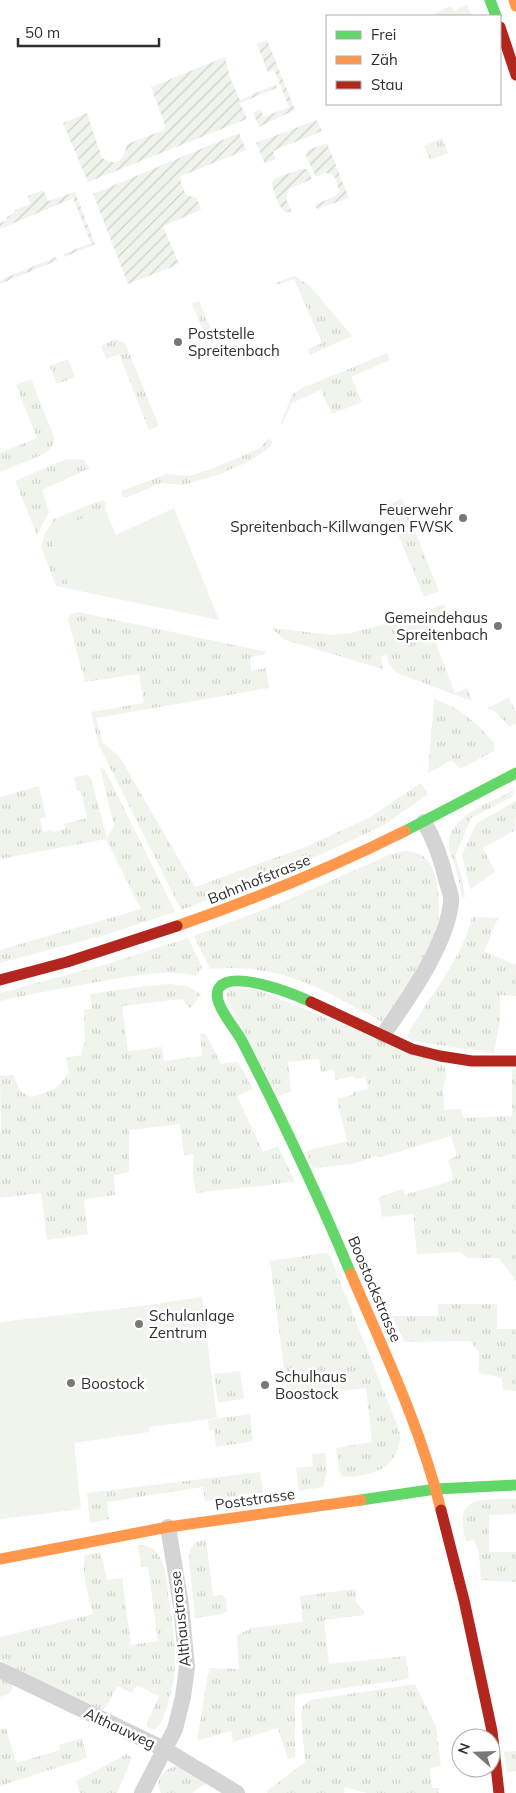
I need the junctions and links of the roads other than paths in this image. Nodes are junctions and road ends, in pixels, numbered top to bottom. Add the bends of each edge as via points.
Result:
1 (490, 0) edge
2 (514, 0) edge
3 (516, 6) edge
4 (496, 15) edge
5 (501, 30) edge
6 (516, 75) edge
7 (516, 773) edge
8 (424, 822) junction
9 (0, 980) edge
10 (383, 1035) junction
11 (516, 1062) edge
12 (516, 1485) edge
13 (436, 1489) junction
14 (168, 1527) junction
15 (0, 1559) edge
16 (0, 1670) edge
17 (164, 1749) junction
18 (142, 1793) edge
19 (237, 1793) edge
20 (499, 1793) edge

1 - 4 street
2 - 3 street
5 - 6 street
7 - 8 street, Bahnhofstrasse
8 - 9 street, Bahnhofstrasse via 320,871 213,914 128,943
8 - 10 street via 441,858 451,900 446,928 419,980
10 - 11 street via 412,1049 440,1056
10 - 13 street, Boostockstrasse via 290,992 254,982 230,980 219,987 216,995 330,1223 394,1371
12 - 13 street, Poststrasse
13 - 14 street, Poststrasse
13 - 20 street, Boostockstrasse via 484,1688
14 - 15 street, Poststrasse
14 - 17 street, Althaustrasse via 187,1667 175,1729
16 - 17 street, Althauweg
17 - 18 street, Althaustrasse
17 - 19 street, Althauweg

